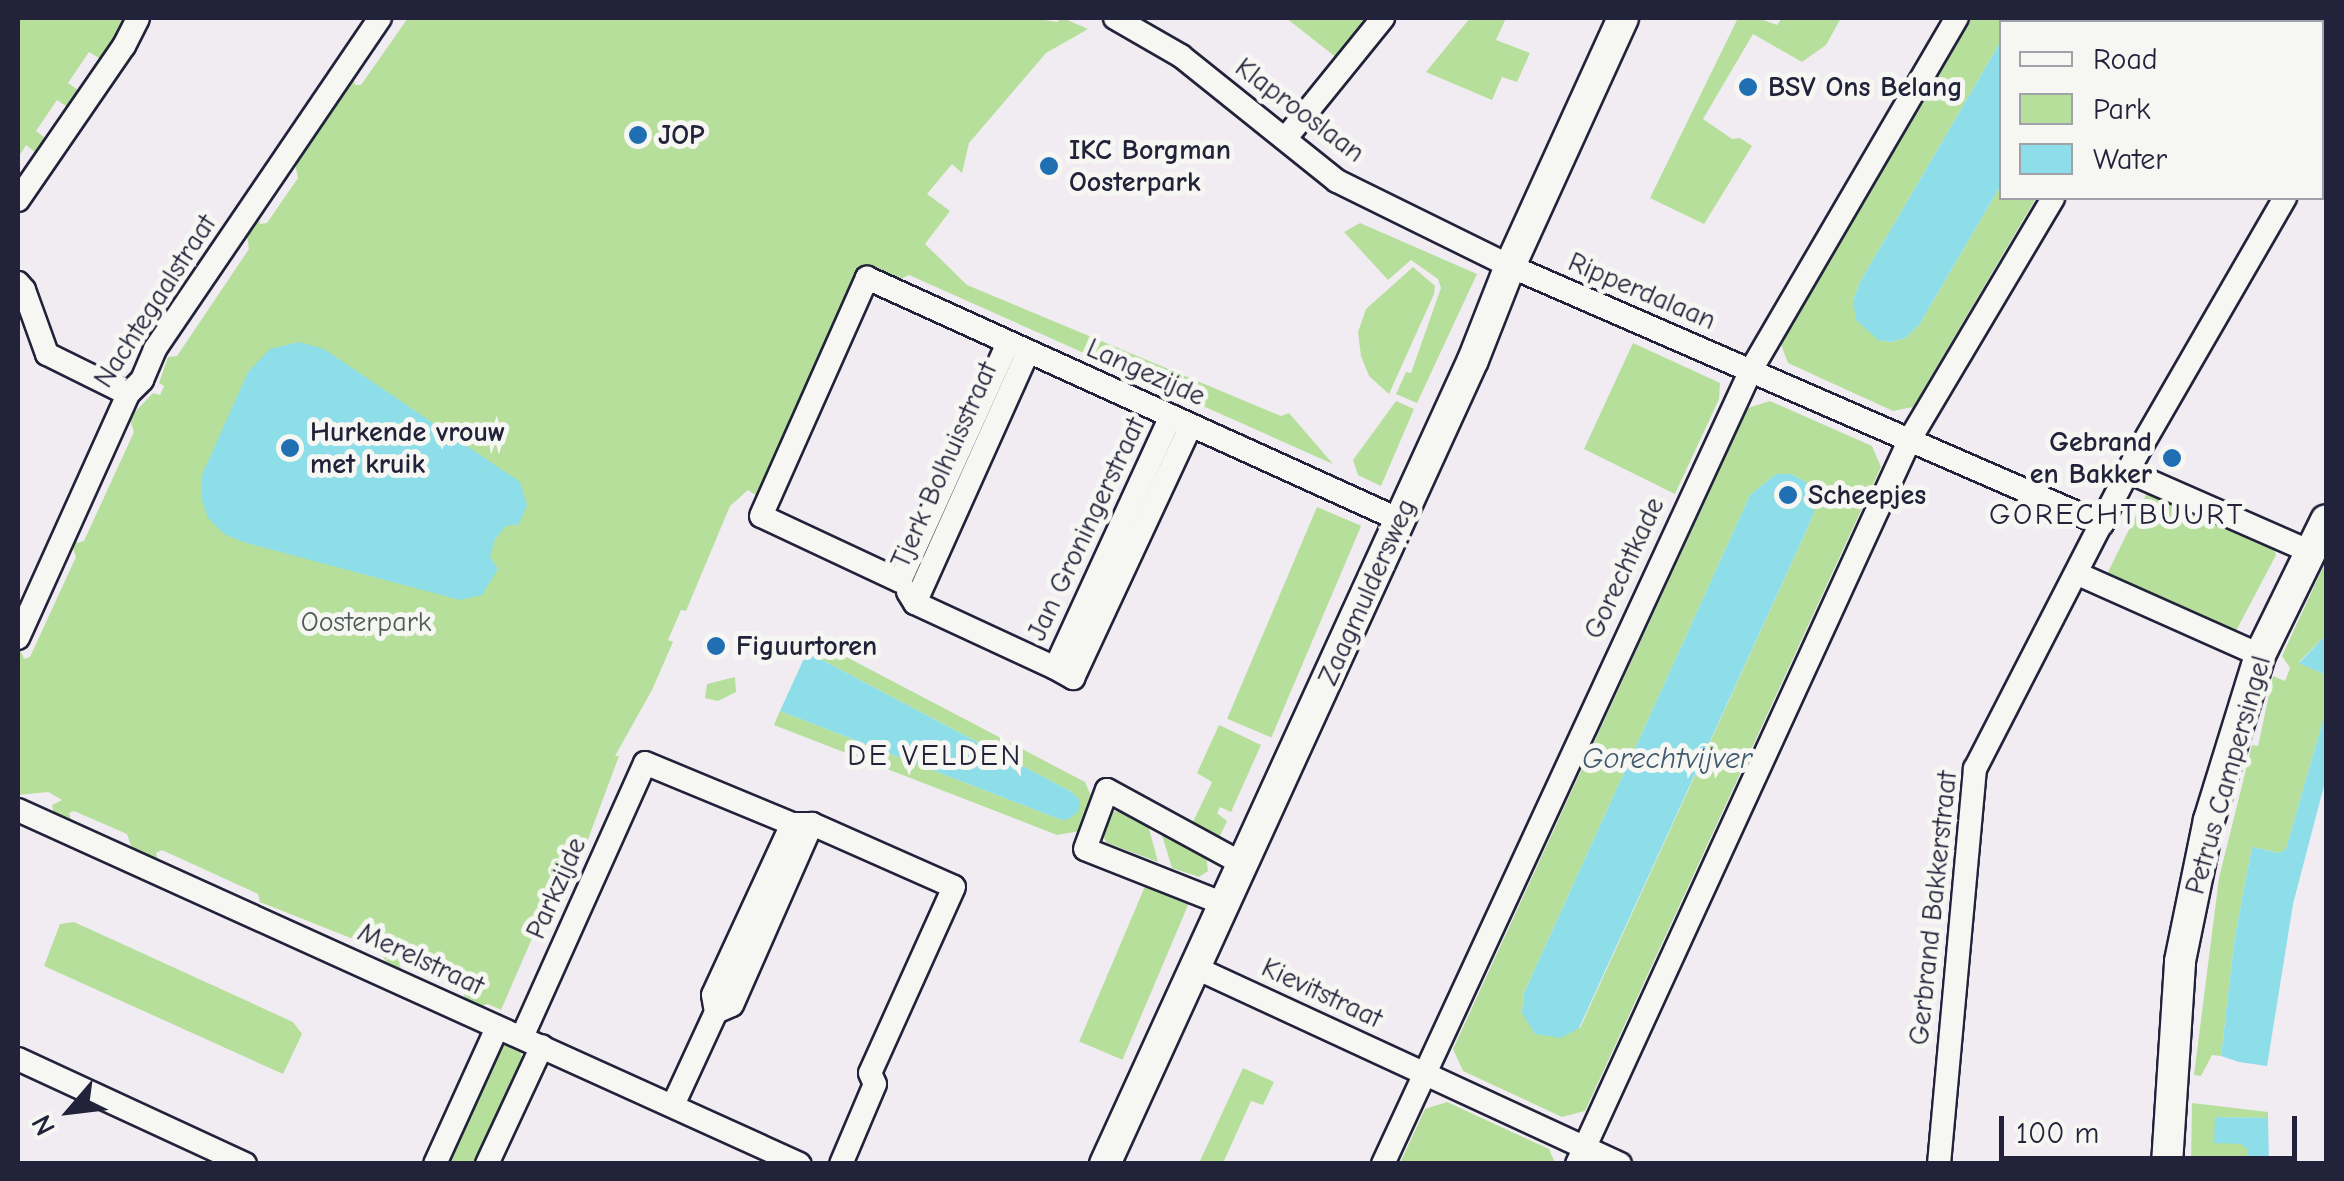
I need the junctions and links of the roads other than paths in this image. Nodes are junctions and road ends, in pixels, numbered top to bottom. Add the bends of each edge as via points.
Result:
1 (138, 18) edge
2 (380, 18) edge
3 (1115, 18) edge
4 (1382, 18) edge
5 (1624, 18) edge
6 (1956, 18) edge
7 (1285, 139) junction
8 (18, 200) edge
9 (2053, 200) edge
10 (2285, 200) edge
11 (1510, 266) junction
12 (18, 284) edge
13 (1018, 347) junction
14 (1751, 370) junction
15 (128, 394) junction
16 (1181, 421) junction
17 (1910, 439) junction
18 (2131, 473) junction
19 (760, 516) joint
20 (1400, 520) junction
21 (2326, 520) edge
22 (2102, 524) junction
23 (2309, 552) junction
24 (2078, 574) junction
25 (900, 581) junction
26 (915, 602) junction
27 (18, 638) edge
28 (2260, 655) junction
29 (18, 810) edge
30 (802, 824) junction
31 (1243, 864) junction
32 (1224, 904) junction
33 (1196, 968) junction
34 (497, 1028) junction
35 (532, 1041) junction
36 (18, 1059) edge
37 (1423, 1072) junction
38 (673, 1105) junction
39 (1580, 1155) edge
40 (246, 1164) edge
41 (435, 1164) edge
42 (488, 1164) edge
43 (800, 1164) edge
44 (841, 1164) edge
45 (1105, 1164) edge
46 (1382, 1164) edge
47 (1620, 1164) edge
48 (1939, 1164) edge
49 (2167, 1164) edge

1 - 8 street
2 - 15 street, Nachtegaalstraat
3 - 7 street, Klaprooslaan via 1181,56
4 - 7 street
5 - 11 street, Zaagmuldersweg
6 - 14 street, Gorechtkade
7 - 11 street, Klaprooslaan via 1337,181
9 - 17 street
10 - 18 street, Gerbrand Bakkerstraat
11 - 14 street, Ripperdalaan
11 - 20 street, Zaagmuldersweg
12 - 15 street via 47,354
13 - 16 street, Langezijde
13 - 19 street, Langezijde via 867,278
13 - 25 street, Tjerk Bolhuisstraat
13 - 26 street, Tjerk Bolhuisstraat
14 - 17 street, Ripperdalaan
14 - 37 street, Gorechtkade
15 - 27 street, Nachtegaalstraat
16 - 20 street, Langezijde
16 - 26 street, Jan Groningerstraat via 1056,668
17 - 22 street
17 - 39 street
18 - 22 street, Gerbrand Bakkerstraat
18 - 23 street
19 - 25 street, Tjerk Bolhuisstraat
20 - 31 street, Zaagmuldersweg
21 - 23 street, Petrus Campersingel
22 - 24 street, Gerbrand Bakkerstraat
23 - 28 street, Petrus Campersingel
24 - 28 street
24 - 48 street, Gerbrand Bakkerstraat via 1974,769
25 - 26 street
28 - 49 street, Petrus Campersingel via 2209,820 2180,961
29 - 34 street, Merelstraat
30 - 35 street, Parkzijde via 645,764
30 - 38 street via 713,994 716,1012
30 - 44 street via 954,887 870,1073 875,1084
31 - 32 street, Zaagmuldersweg
31 - 32 street via 1107,790 1085,849
32 - 33 street, Zaagmuldersweg
33 - 37 street, Kievitstraat
33 - 45 street, Zaagmuldersweg
34 - 35 street, Merelstraat
34 - 41 street
35 - 38 street, Merelstraat
35 - 42 street, Parkzijde
36 - 40 street
37 - 39 street, Kievitstraat
37 - 46 street, Gorechtkade
38 - 43 street, Merelstraat
39 - 47 street, Kievitstraat

